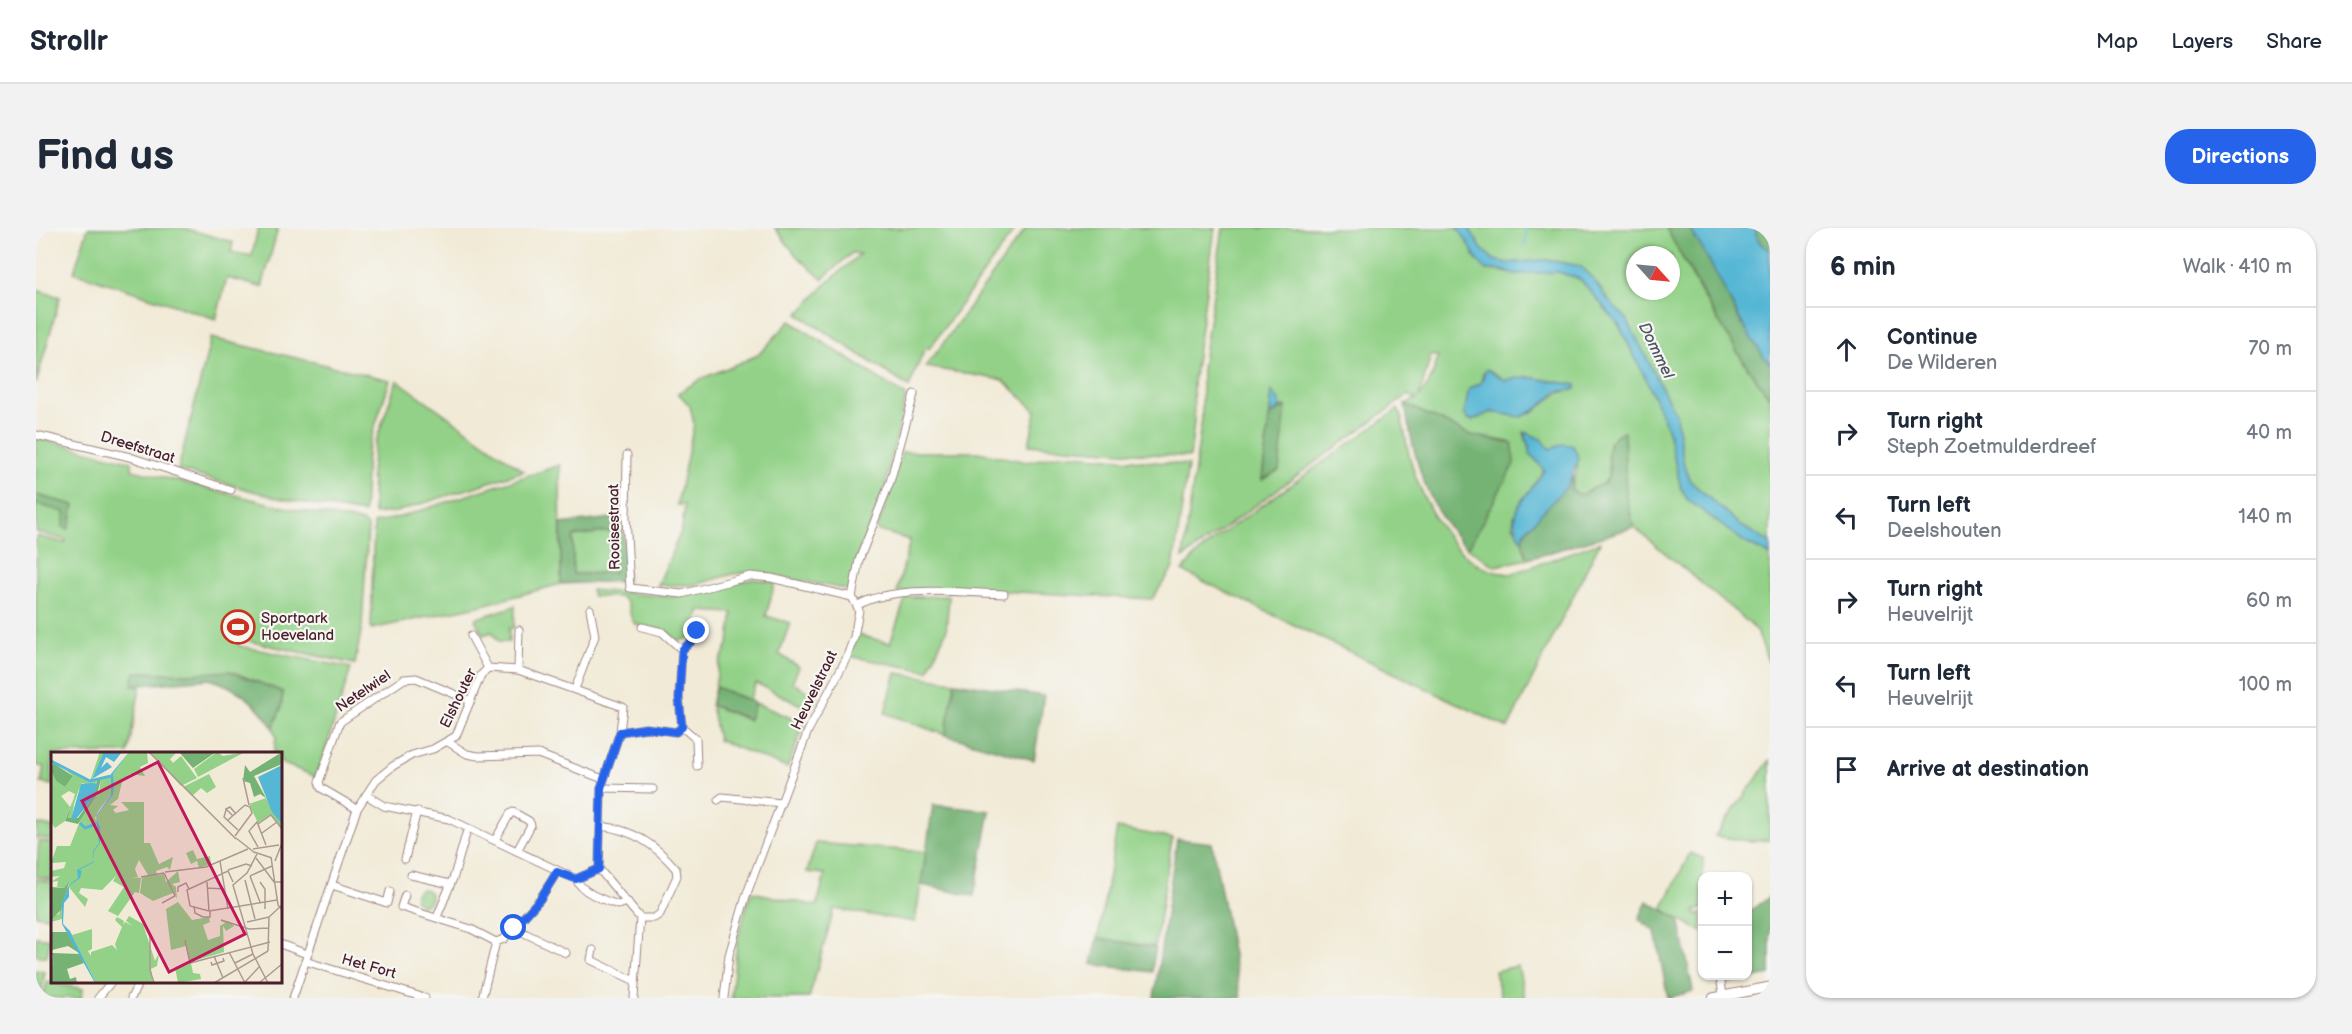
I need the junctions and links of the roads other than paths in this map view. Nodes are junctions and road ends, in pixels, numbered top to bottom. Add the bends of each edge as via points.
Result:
1 (914, 394) dead end
2 (36, 435) edge
3 (627, 455) dead end
4 (231, 490) dead end
5 (1004, 594) dead end
6 (852, 597) junction
7 (858, 605) junction
8 (590, 609) dead end
9 (699, 624) dead end
10 (642, 627) dead end
11 (519, 630) dead end
12 (471, 636) dead end
13 (682, 650) junction
14 (488, 669) junction
15 (518, 670) junction
16 (575, 689) junction
17 (471, 701) junction
18 (682, 727) junction
19 (620, 732) junction
20 (448, 742) junction
21 (697, 766) dead end
22 (603, 780) junction
23 (601, 788) junction
24 (653, 789) dead end
25 (366, 795) junction
26 (718, 800) dead end
27 (781, 803) junction
28 (357, 809) junction
29 (417, 811) junction
30 (601, 826) junction
31 (466, 834) dead end
32 (495, 840) junction
33 (517, 851) junction
34 (405, 859) dead end
35 (599, 869) junction
36 (557, 872) junction
37 (411, 875) dead end
38 (576, 879) junction
39 (450, 884) junction
40 (332, 885) junction
41 (390, 891) dead end
42 (405, 895) dead end
43 (628, 902) junction
44 (436, 917) junction
45 (640, 918) junction
46 (514, 928) junction
47 (496, 942) junction
48 (282, 945) edge
49 (594, 950) dead end
50 (566, 952) dead end
51 (306, 957) junction
52 (1720, 980) edge
53 (635, 981) junction
54 (109, 983) edge
55 (138, 983) edge
56 (1770, 987) edge
57 (420, 997) edge
58 (1718, 997) edge
59 (98, 998) edge
60 (131, 998) edge
61 (293, 998) edge
62 (482, 998) edge
63 (634, 998) edge
64 (724, 998) edge

1 - 6 street via 890,482 860,560
2 - 4 street, Dreefstraat via 130,457
3 - 6 street, Rooisestraat via 630,588 682,594 750,576
5 - 7 street via 906,593
6 - 7 street
7 - 27 street, Heuvelstraat via 850,648 808,731
8 - 16 street via 595,636
9 - 13 street via 694,639
10 - 13 street via 662,632
11 - 15 street
12 - 14 street
13 - 18 street
14 - 15 street, Elshouter
14 - 17 street, Elshouter via 481,675
15 - 16 street, Elshouter
16 - 19 street, Elshouter via 623,707
17 - 20 street, Elshouter via 456,735
17 - 28 street, Netelwiel via 416,678 404,679 340,722 319,782 321,788
18 - 19 street via 676,732 646,728
18 - 21 street via 696,739
19 - 22 street
20 - 22 street via 478,756 538,754
20 - 25 street, Elshouter via 412,754 393,766
22 - 23 street
23 - 24 street
23 - 30 street
25 - 28 street, Elshouter
25 - 29 street via 384,806
26 - 27 street via 722,797
27 - 64 street, Heuvelstraat via 743,906 729,955
28 - 40 street, Elshouter
29 - 32 street via 448,819
29 - 34 street
30 - 35 street
30 - 45 street via 635,834 676,869 677,876 660,915
31 - 39 street
32 - 33 street
32 - 33 street via 513,812 531,825
33 - 36 street
35 - 38 street
35 - 43 street
36 - 38 street
36 - 46 street
37 - 39 street
38 - 43 street via 580,886 606,900 618,905
39 - 44 street
40 - 41 street via 387,903
40 - 51 street, Elshouter
42 - 44 street via 401,907
43 - 45 street
44 - 47 street
45 - 53 street
46 - 47 street
46 - 50 street
47 - 62 street
48 - 51 street, Het Fort
49 - 53 street via 591,960
51 - 57 street, Het Fort
51 - 61 street, Elshouter
52 - 58 street
53 - 63 street
54 - 59 street
55 - 60 street
56 - 58 main road

